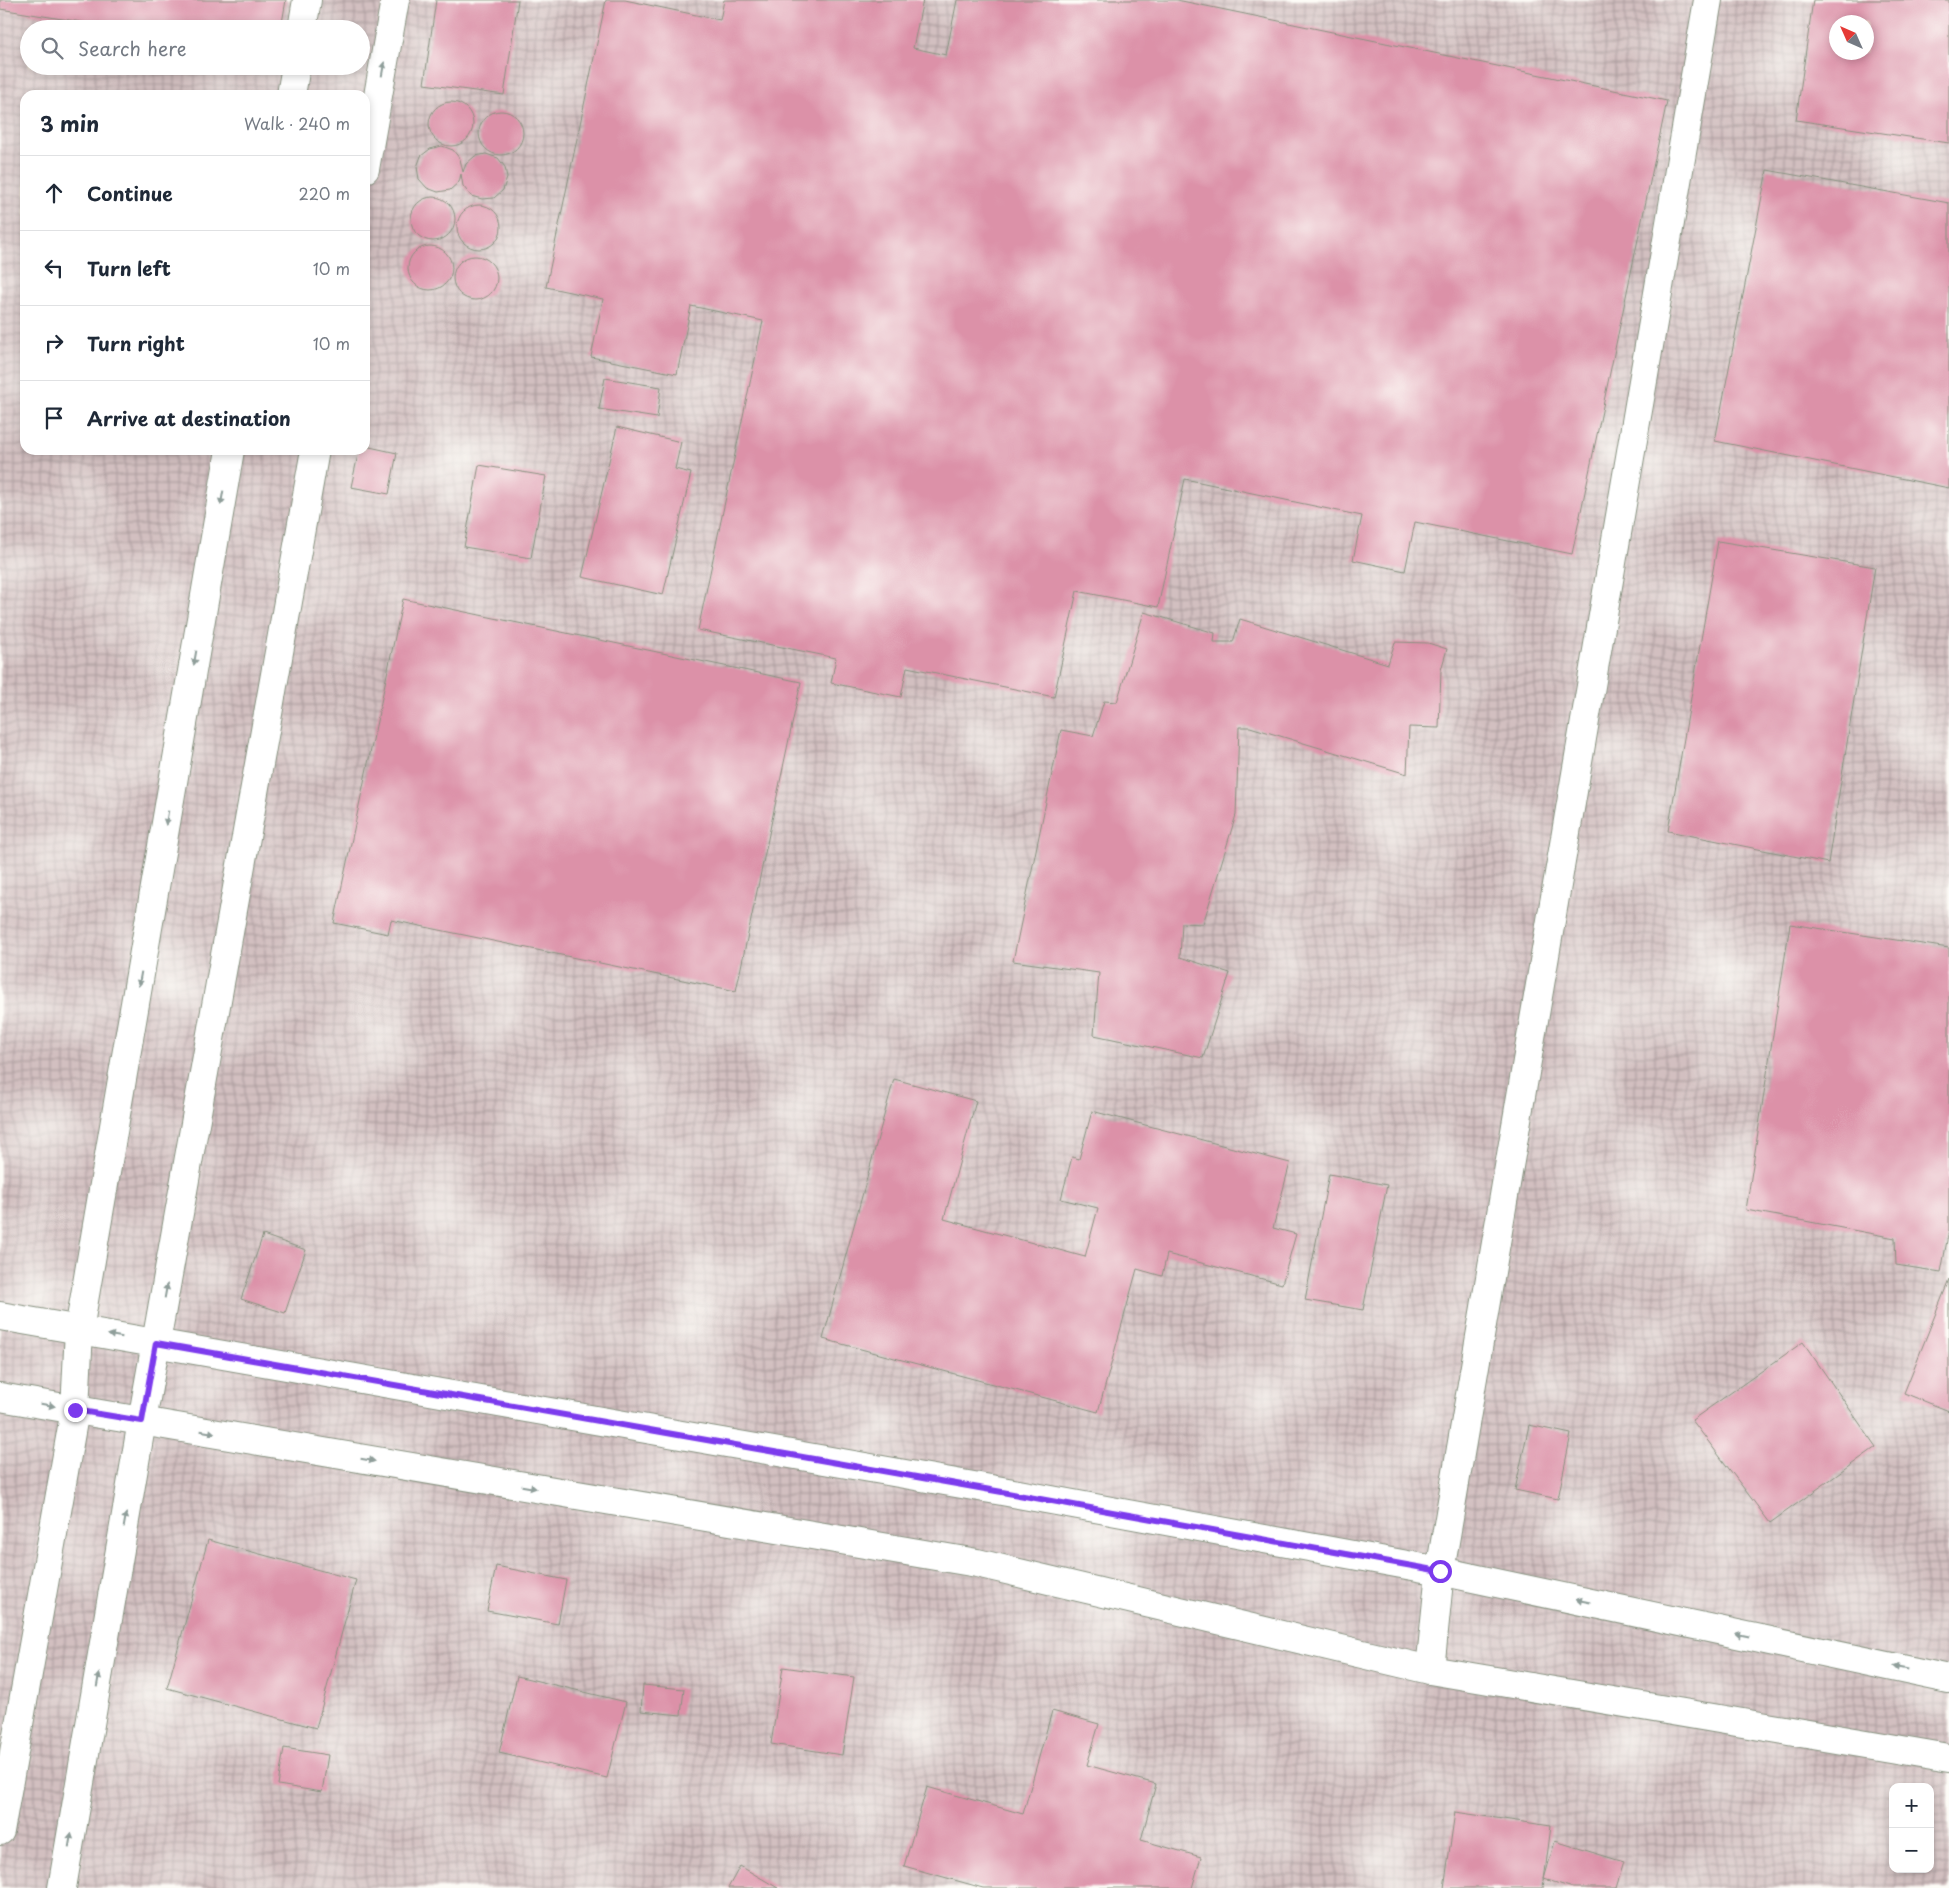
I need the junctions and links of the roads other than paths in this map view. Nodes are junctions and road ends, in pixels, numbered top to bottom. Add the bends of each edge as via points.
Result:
1 (307, 0) edge
2 (395, 0) edge
3 (1708, 0) edge
4 (304, 20) edge
5 (294, 75) edge
6 (292, 90) edge
7 (370, 141) edge
8 (229, 455) edge
9 (314, 455) edge
10 (0, 1316) edge
11 (80, 1330) junction
12 (156, 1343) junction
13 (0, 1397) edge
14 (75, 1410) junction
15 (142, 1421) junction
16 (1440, 1571) junction
17 (1430, 1670) junction
18 (1949, 1678) edge
19 (1949, 1758) edge
20 (0, 1831) edge
21 (62, 1888) edge

1 - 4 street
7 -> 2 street
3 - 16 street
5 - 6 street
8 -> 11 street
12 -> 9 street
10 - 11 street
12 -> 11 street
11 - 14 street
12 - 15 street
12 - 16 street
13 -> 14 street
14 - 15 street
14 - 20 street
15 -> 17 street via 977,1563
21 -> 15 street
16 - 17 street
18 -> 16 street
17 - 19 street

